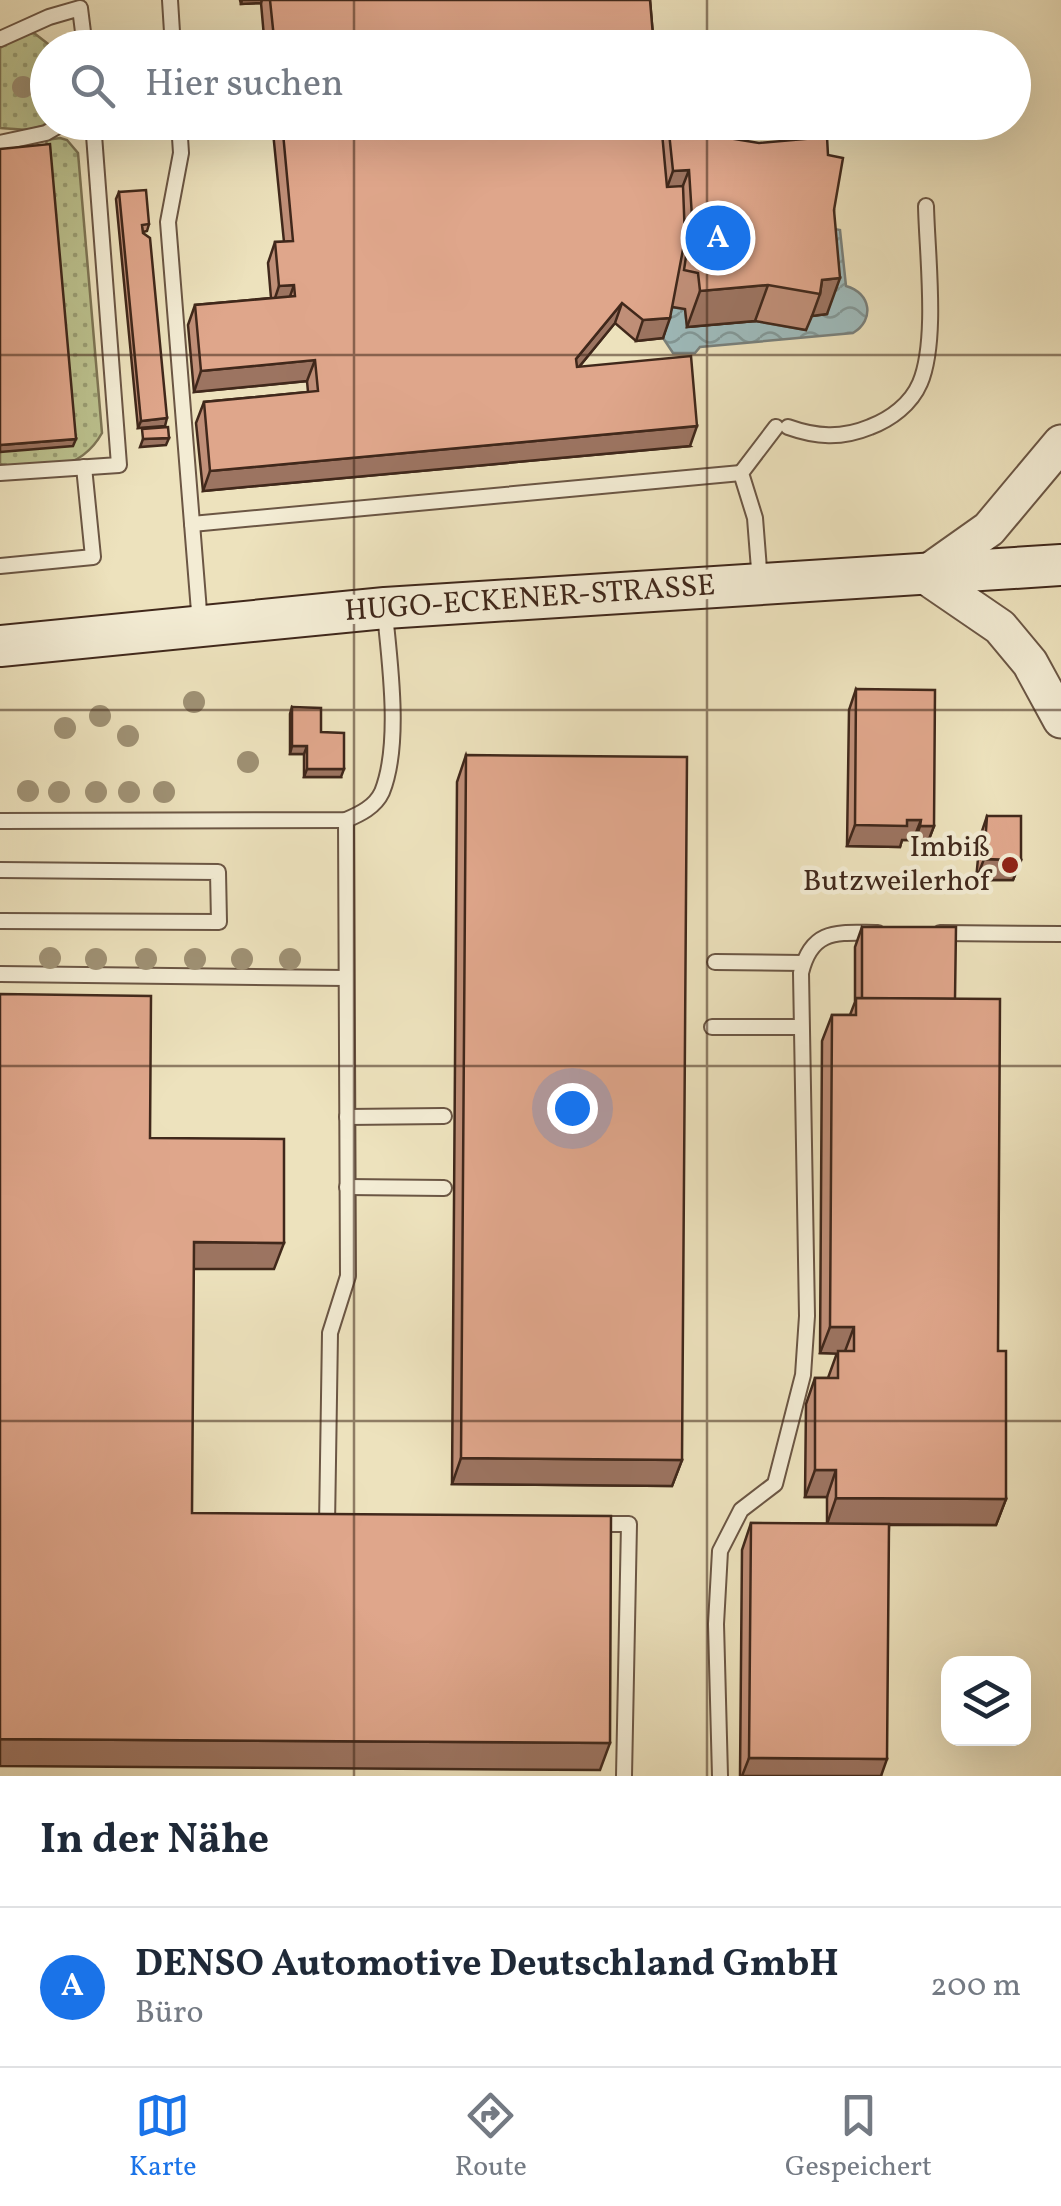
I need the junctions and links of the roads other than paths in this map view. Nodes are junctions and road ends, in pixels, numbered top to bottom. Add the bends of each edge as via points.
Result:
1 (41, 0) edge
2 (170, 0) edge
3 (43, 20) junction
4 (83, 30) edge
5 (172, 30) edge
6 (0, 39) edge
7 (30, 136) edge
8 (94, 140) edge
9 (180, 140) edge
10 (0, 143) edge
11 (926, 206) dead end
12 (1061, 443) edge
13 (84, 467) junction
14 (0, 473) edge
15 (741, 473) junction
16 (192, 524) junction
17 (1061, 565) edge
18 (0, 566) edge
19 (924, 575) junction
20 (760, 584) junction
21 (385, 608) junction
22 (200, 626) junction
23 (0, 646) edge
24 (1061, 720) edge
25 (346, 820) junction
26 (0, 822) edge
27 (0, 870) edge
28 (0, 921) edge
29 (902, 933) edge
30 (921, 933) edge
31 (1061, 934) edge
32 (715, 962) dead end
33 (803, 963) junction
34 (0, 974) edge
35 (346, 978) junction
36 (712, 1027) dead end
37 (800, 1028) junction
38 (444, 1116) dead end
39 (347, 1117) junction
40 (348, 1187) junction
41 (444, 1188) dead end
42 (572, 1524) edge
43 (346, 1525) edge
44 (624, 1776) edge
45 (720, 1776) edge

1 - 3 lane
2 - 5 lane
3 - 4 lane via 80,8
3 - 6 lane
7 - 10 lane
8 - 13 lane via 118,465
9 - 16 lane via 168,222
11 - 15 lane via 928,361 919,387 900,411 850,435 813,436 782,427
12 - 19 street via 989,529
13 - 14 lane
13 - 18 lane via 93,557
15 - 16 lane
15 - 20 lane via 755,518
16 - 22 lane
17 - 19 main road, HUGO-ECKENER-STRASSE
19 - 20 main road, HUGO-ECKENER-STRASSE
19 - 24 street via 1000,626 1030,663
20 - 21 main road, HUGO-ECKENER-STRASSE
21 - 22 main road, HUGO-ECKENER-STRASSE
21 - 25 lane via 389,760 381,795
22 - 23 main road, HUGO-ECKENER-STRASSE
25 - 26 lane
25 - 35 lane
27 - 28 lane via 218,872 219,922
29 - 33 lane via 823,936
30 - 31 lane
32 - 33 lane
33 - 37 lane
34 - 35 lane
35 - 39 lane
36 - 37 lane
37 - 45 lane via 804,1375 775,1484 741,1510 720,1551
38 - 39 lane
39 - 40 lane
40 - 41 lane
40 - 43 lane via 348,1276 330,1333 328,1525
42 - 44 lane via 629,1524

